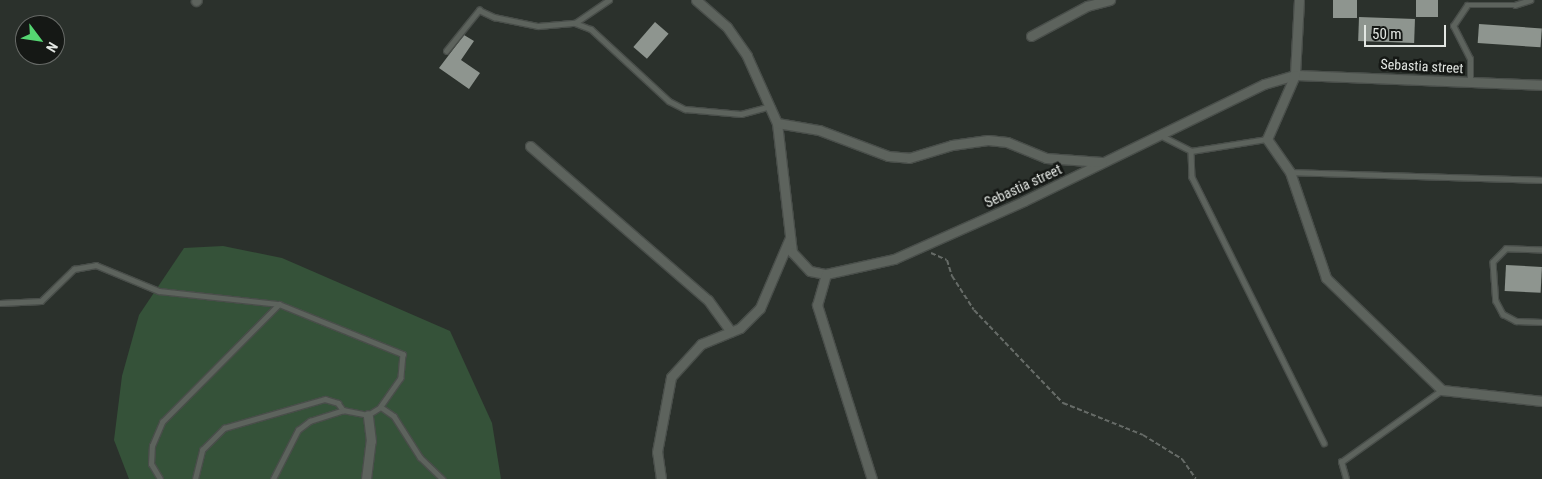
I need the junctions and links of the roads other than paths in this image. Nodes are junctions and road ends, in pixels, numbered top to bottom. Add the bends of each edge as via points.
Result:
1 (609, 0) edge
2 (696, 0) edge
3 (1110, 0) edge
4 (1299, 0) edge
5 (1530, 0) edge
6 (1086, 3) edge
7 (575, 23) junction
8 (1031, 36) dead end
9 (446, 51) dead end
10 (1296, 75) junction
11 (1470, 82) junction
12 (1542, 85) edge
13 (770, 106) junction
14 (777, 123) junction
15 (1160, 135) junction
16 (1267, 139) junction
17 (530, 146) dead end
18 (1191, 151) junction
19 (1105, 162) junction
20 (1290, 172) junction
21 (1542, 180) edge
22 (789, 240) junction
23 (1542, 250) edge
24 (826, 274) junction
25 (0, 303) edge
26 (280, 304) junction
27 (1542, 322) edge
28 (731, 332) junction
29 (1442, 390) junction
30 (1542, 401) edge
31 (381, 407) junction
32 (343, 410) junction
33 (368, 414) junction
34 (1324, 443) dead end
35 (160, 479) edge
36 (195, 479) edge
37 (273, 479) edge
38 (366, 479) edge
39 (444, 479) edge
40 (661, 479) edge
41 (872, 479) edge
42 (1346, 479) edge

1 - 7 lane
2 - 13 street via 727,27 748,56
3 - 6 street
4 - 10 street
5 - 11 lane via 1515,5 1468,5 1453,26 1470,59
6 - 8 street
7 - 9 lane via 538,26 494,18 479,10
7 - 13 lane via 591,30 669,101 685,109 741,114
10 - 11 street, Sebastia street
10 - 15 street, Sebastia street via 1264,84
10 - 16 street
11 - 12 street, Sebastia street
13 - 14 street
14 - 19 street via 819,130 888,156 908,158 952,145 988,140 1007,142 1046,158
14 - 22 street
15 - 18 lane
15 - 19 street, Sebastia street
16 - 18 lane
16 - 20 street
17 - 28 street via 708,300
18 - 34 lane via 1192,177
19 - 24 street, Sebastia street via 914,250 874,265
20 - 21 lane
20 - 29 street via 1326,278
22 - 24 street via 800,264
22 - 28 street via 760,308
23 - 27 lane via 1506,249 1493,262 1496,301 1503,314 1516,322
24 - 41 street via 817,305
25 - 26 lane via 40,301 74,269 96,265 159,291
26 - 31 lane via 403,354 401,378
26 - 35 lane via 162,422 152,446 151,464
28 - 40 street via 701,344 671,377 657,452
29 - 30 street
29 - 42 lane via 1341,462
31 - 33 lane
31 - 39 lane via 394,416 420,457
32 - 33 lane
32 - 36 lane via 338,403 325,399 224,428 210,437 202,450
32 - 37 lane via 310,421 298,430
33 - 38 street via 371,440

